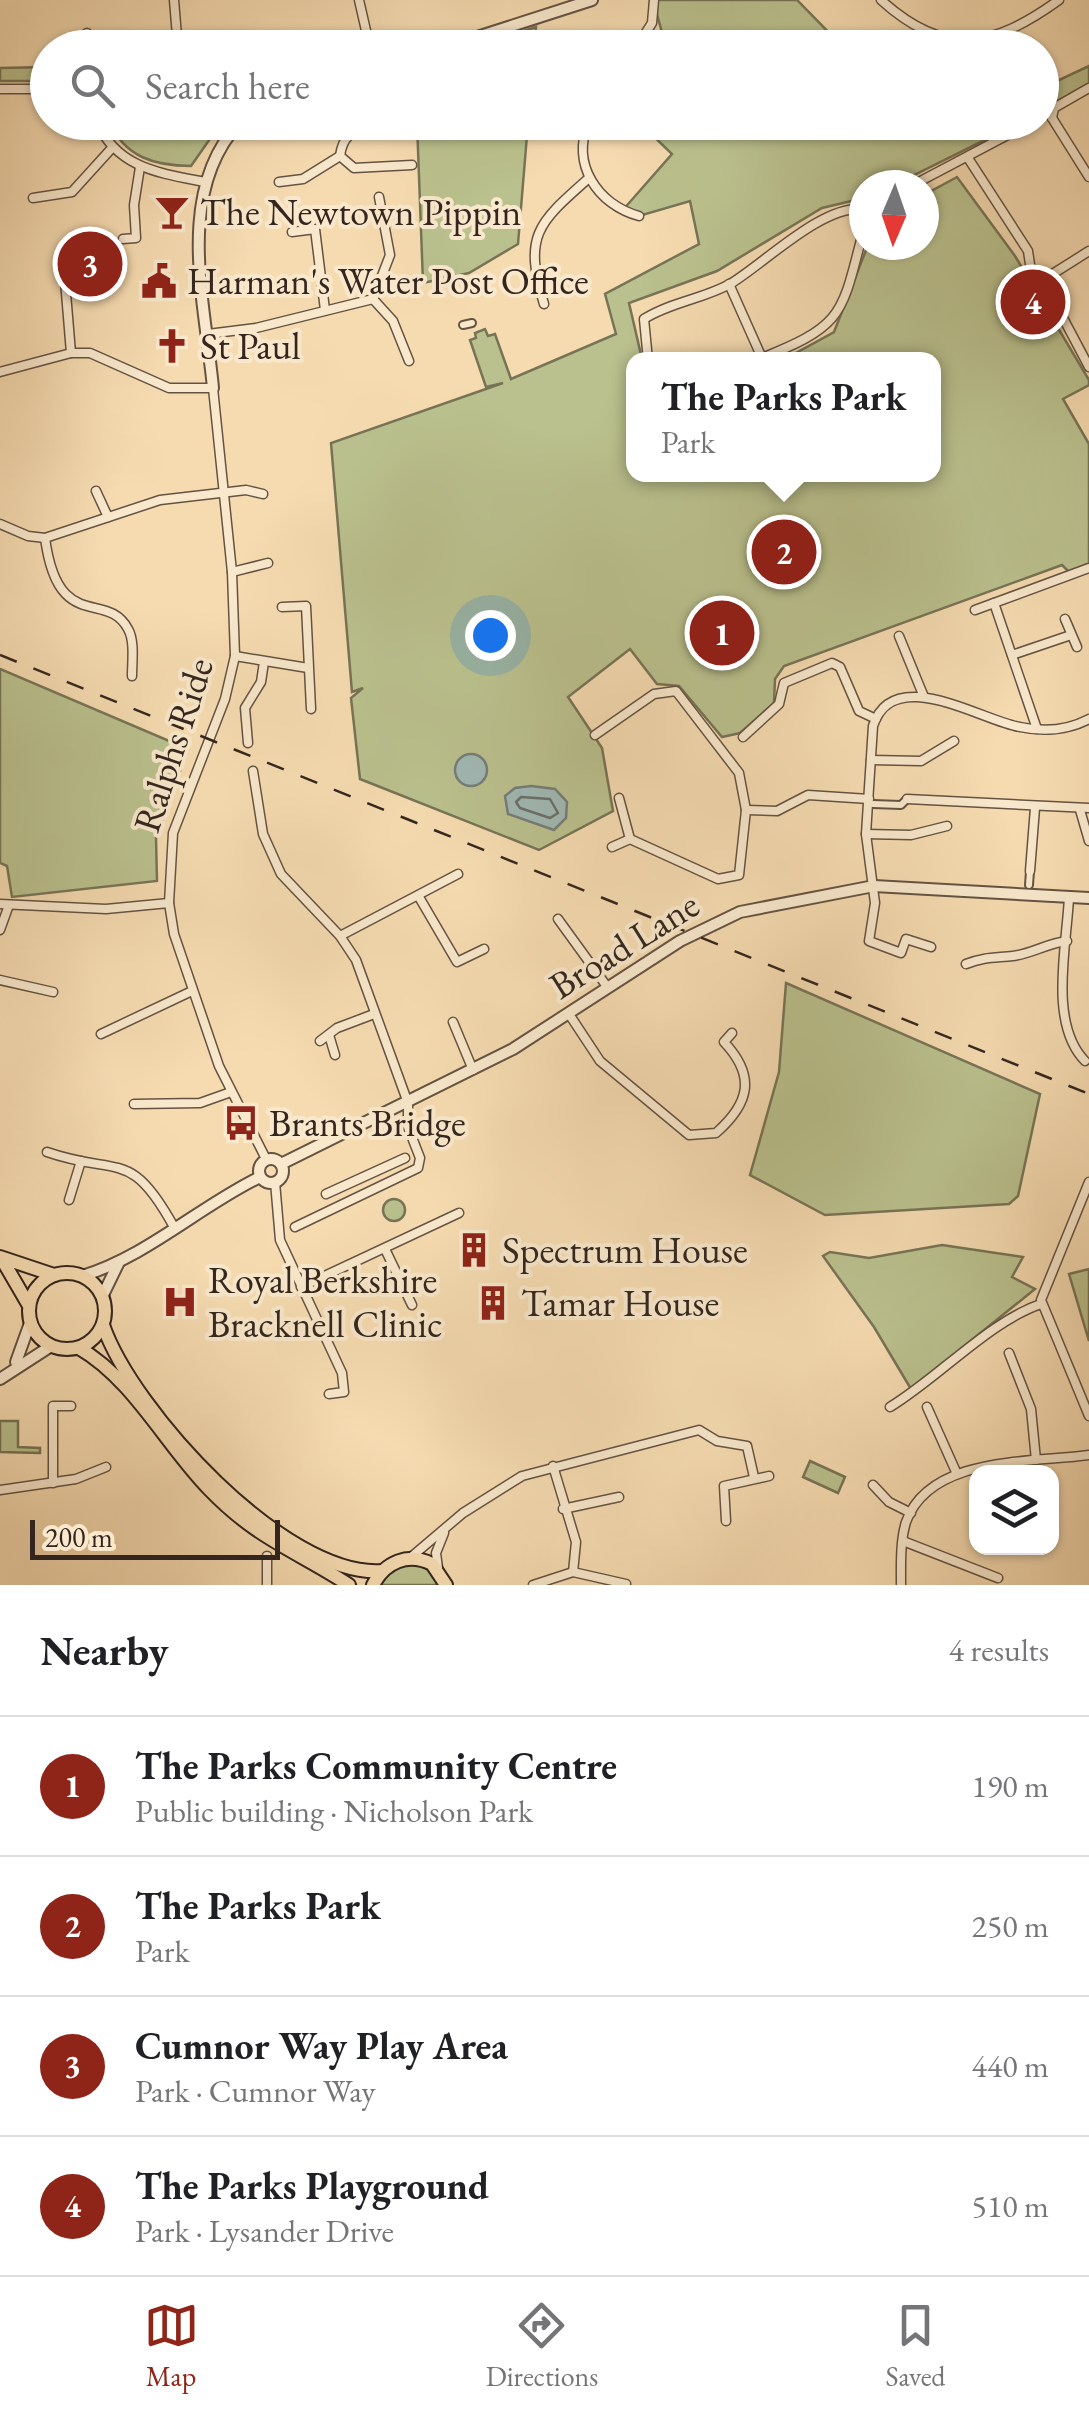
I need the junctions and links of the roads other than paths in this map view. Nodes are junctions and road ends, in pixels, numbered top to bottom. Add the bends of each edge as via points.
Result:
1 (174, 0) edge
2 (359, 0) edge
3 (551, 0) edge
4 (592, 0) edge
5 (654, 0) edge
6 (881, 0) edge
7 (1059, 0) edge
8 (556, 13) junction
9 (176, 30) edge
10 (366, 30) edge
11 (501, 30) edge
12 (648, 30) edge
13 (922, 30) edge
14 (1008, 30) edge
15 (1089, 88) edge
16 (0, 89) edge
17 (30, 89) edge
18 (1059, 105) edge
19 (1059, 135) edge
20 (106, 140) edge
21 (224, 140) edge
22 (343, 140) edge
23 (586, 140) edge
24 (1000, 140) edge
25 (111, 150) junction
26 (340, 156) junction
27 (968, 158) junction
28 (140, 166) junction
29 (412, 166) dead end
30 (939, 172) edge
31 (1089, 177) edge
32 (589, 178) junction
33 (204, 182) junction
34 (279, 182) dead end
35 (33, 198) dead end
36 (379, 198) dead end
37 (849, 211) edge
38 (639, 216) dead end
39 (292, 232) dead end
40 (123, 238) dead end
41 (1089, 251) edge
42 (62, 257) dead end
43 (856, 260) edge
44 (1043, 280) junction
45 (729, 284) junction
46 (373, 299) junction
47 (544, 304) dead end
48 (325, 310) junction
49 (208, 334) junction
50 (647, 352) edge
51 (756, 352) edge
52 (776, 352) edge
53 (71, 353) junction
54 (409, 361) dead end
55 (1089, 366) edge
56 (0, 372) edge
57 (213, 388) junction
58 (96, 491) dead end
59 (225, 493) junction
60 (263, 494) dead end
61 (108, 516) junction
62 (0, 524) edge
63 (45, 538) junction
64 (268, 563) dead end
65 (1089, 568) edge
66 (232, 572) junction
67 (994, 603) junction
68 (282, 607) dead end
69 (975, 610) dead end
70 (1065, 619) dead end
71 (1071, 635) junction
72 (898, 636) dead end
73 (1076, 647) dead end
74 (1012, 655) junction
75 (235, 656) junction
76 (264, 662) junction
77 (308, 668) junction
78 (132, 676) dead end
79 (924, 697) junction
80 (311, 710) dead end
81 (876, 719) junction
82 (1089, 719) edge
83 (1038, 730) junction
84 (595, 735) dead end
85 (743, 737) dead end
86 (248, 742) dead end
87 (954, 742) dead end
88 (871, 760) junction
89 (252, 771) dead end
90 (619, 798) dead end
91 (907, 798) joint
92 (871, 801) junction
93 (1035, 808) junction
94 (1084, 809) edge
95 (746, 810) junction
96 (947, 826) dead end
97 (866, 834) junction
98 (630, 839) junction
99 (1089, 841) edge
100 (612, 847) dead end
101 (1030, 872) joint
102 (458, 874) dead end
103 (1029, 885) dead end
104 (874, 886) junction
105 (1069, 896) junction
106 (419, 897) junction
107 (1089, 898) edge
108 (168, 903) junction
109 (5, 905) edge
110 (558, 919) dead end
111 (0, 930) edge
112 (340, 936) junction
113 (1067, 941) junction
114 (931, 946) dead end
115 (484, 949) dead end
116 (966, 964) dead end
117 (0, 980) edge
118 (608, 988) junction
119 (192, 991) junction
120 (53, 992) dead end
121 (374, 1014) junction
122 (568, 1014) junction
123 (453, 1022) dead end
124 (732, 1033) dead end
125 (101, 1034) dead end
126 (329, 1035) junction
127 (320, 1041) dead end
128 (335, 1055) dead end
129 (1085, 1061) dead end
130 (473, 1070) junction
131 (231, 1092) junction
132 (408, 1102) junction
133 (134, 1104) dead end
134 (48, 1152) dead end
135 (405, 1158) dead end
136 (266, 1159) junction
137 (81, 1161) junction
138 (281, 1164) junction
139 (370, 1174) junction
140 (260, 1177) junction
141 (275, 1182) junction
142 (1089, 1182) edge
143 (376, 1190) junction
144 (69, 1200) dead end
145 (326, 1204) junction
146 (458, 1212) dead end
147 (174, 1227) junction
148 (295, 1227) dead end
149 (385, 1249) junction
150 (0, 1258) edge
151 (122, 1259) junction
152 (54, 1275) junction
153 (82, 1276) junction
154 (301, 1287) junction
155 (102, 1297) junction
156 (1042, 1304) junction
157 (412, 1305) dead end
158 (29, 1306) junction
159 (30, 1323) junction
160 (103, 1324) junction
161 (50, 1346) junction
162 (79, 1348) junction
163 (1008, 1353) dead end
164 (3, 1377) edge
165 (329, 1394) dead end
166 (72, 1406) dead end
167 (890, 1407) dead end
168 (927, 1407) dead end
169 (1089, 1416) edge
170 (1089, 1455) edge
171 (1036, 1460) junction
172 (553, 1466) junction
173 (106, 1467) dead end
174 (957, 1474) junction
175 (769, 1476) dead end
176 (754, 1477) junction
177 (53, 1483) junction
178 (874, 1486) dead end
179 (0, 1490) edge
180 (619, 1497) dead end
181 (563, 1509) junction
182 (911, 1513) junction
183 (726, 1521) dead end
184 (446, 1529) junction
185 (903, 1542) junction
186 (267, 1556) dead end
187 (410, 1558) junction
188 (382, 1571) junction
189 (572, 1572) junction
190 (998, 1578) dead end
191 (444, 1581) edge
192 (626, 1584) edge
193 (266, 1585) edge
194 (348, 1585) edge
195 (373, 1585) edge
196 (533, 1585) edge
197 (900, 1585) edge

1 - 9 street
2 - 10 street
3 - 8 street
4 - 8 street
5 - 12 street
6 - 13 street
7 - 14 street
8 - 11 street
15 - 18 street
16 - 17 street
19 - 31 street
20 - 25 street
21 - 33 street, Ralphs Ride
22 - 26 street
23 - 32 street
24 - 27 street
25 - 28 street
25 - 35 street via 72,192
26 - 29 street via 354,168
26 - 34 street via 303,180
27 - 30 street
27 - 44 street via 1028,251 1031,271
28 - 33 street
28 - 40 street via 136,238
32 - 38 street via 616,208
32 - 47 street via 543,221 533,242 532,265
33 - 49 street, Ralphs Ride via 199,224
36 - 46 street via 390,255
37 - 45 street via 784,244
39 - 48 street via 314,228
41 - 44 street
42 - 53 street
43 - 52 street via 834,318 820,334
44 - 55 street
45 - 50 street via 644,319
45 - 51 street
46 - 48 street
46 - 54 street via 394,322
48 - 49 street
49 - 57 street, Ralphs Ride
53 - 56 street
53 - 57 street via 104,358 169,388
57 - 59 street, Ralphs Ride
58 - 61 street
59 - 60 street
59 - 61 street via 160,500
59 - 66 street, Ralphs Ride
61 - 63 street
62 - 63 street
63 - 78 street via 58,588 130,630
64 - 66 street
65 - 67 street
66 - 75 street, Ralphs Ride
67 - 69 street
67 - 74 street
68 - 77 street via 306,606
70 - 71 street
71 - 73 street
71 - 74 street
72 - 79 street
74 - 83 street
75 - 76 street
75 - 108 street, Ralphs Ride via 225,700 173,833
76 - 77 street
76 - 86 street via 246,708
77 - 80 street
79 - 81 street via 897,700
79 - 83 street
81 - 85 street via 859,712 840,667 832,663 784,683 779,704
81 - 88 street
82 - 83 street
84 - 95 street via 654,694 676,691 739,773
87 - 88 street via 921,761
88 - 92 street
89 - 112 street via 263,834 281,874
90 - 98 street
91 - 92 street via 901,805
91 - 93 street
92 - 95 street via 808,794 776,810
92 - 97 street
93 - 94 street
93 - 101 street
94 - 99 street
95 - 98 street via 742,868 733,880
96 - 97 street via 911,835
97 - 104 street
98 - 100 street
101 - 103 street
102 - 106 street
104 - 105 street, Broad Lane
104 - 114 street via 869,940 901,953 906,939
104 - 118 street, Broad Lane via 721,918
105 - 107 street, Broad Lane
105 - 113 street
106 - 112 street
106 - 115 street via 457,962
108 - 109 street via 106,909
108 - 119 street, Ralphs Ride
109 - 111 street
110 - 118 street
112 - 121 street via 356,960
113 - 116 street
113 - 129 street via 1065,1017
117 - 120 street
118 - 122 street, Broad Lane
119 - 125 street
119 - 131 street, Ralphs Ride
121 - 126 street
121 - 132 street
122 - 124 street via 600,1061 689,1135 716,1133 742,1100 747,1079 741,1059 724,1042
122 - 130 street, Broad Lane
123 - 130 street
126 - 127 street
126 - 128 street
130 - 132 street, Broad Lane
131 - 133 street via 200,1103
131 - 136 street, Ralphs Ride
132 - 138 street, Broad Lane
132 - 143 street via 418,1168
134 - 137 street
135 - 139 street
136 - 138 street
136 - 140 street
137 - 144 street
137 - 147 street via 120,1165 144,1180
138 - 141 street
139 - 143 street
139 - 145 street
140 - 141 street
140 - 147 street
141 - 154 street via 280,1240
142 - 156 street
143 - 145 street
145 - 148 street
146 - 149 street
147 - 151 street
149 - 154 street
149 - 157 street
150 - 152 main road
150 - 158 main road
151 - 153 street
151 - 155 street
152 - 153 main road
152 - 158 main road via 37,1286
153 - 155 main road
154 - 165 street via 338,1361 344,1392
155 - 160 main road
156 - 167 street via 1015,1316
156 - 169 street
158 - 159 main road
159 - 161 main road
159 - 164 street
160 - 162 main road
160 - 188 main road via 124,1370 235,1501 334,1564
161 - 162 main road
161 - 164 street
162 - 194 main road via 108,1368 237,1516
163 - 171 street via 1030,1409
166 - 177 street via 54,1406
168 - 174 street
170 - 171 street
171 - 174 street
172 - 176 street via 699,1430 746,1446
172 - 181 street
172 - 184 street via 496,1490
173 - 177 street
174 - 182 street
175 - 176 street
176 - 183 street via 722,1488
177 - 179 street
178 - 182 street
180 - 181 street
181 - 189 street via 576,1542
182 - 185 street
184 - 187 street
184 - 191 street via 436,1553
185 - 190 street
185 - 197 street
186 - 193 street
187 - 188 main road
187 - 191 main road via 426,1561
188 - 195 main road
189 - 192 street
189 - 196 street

